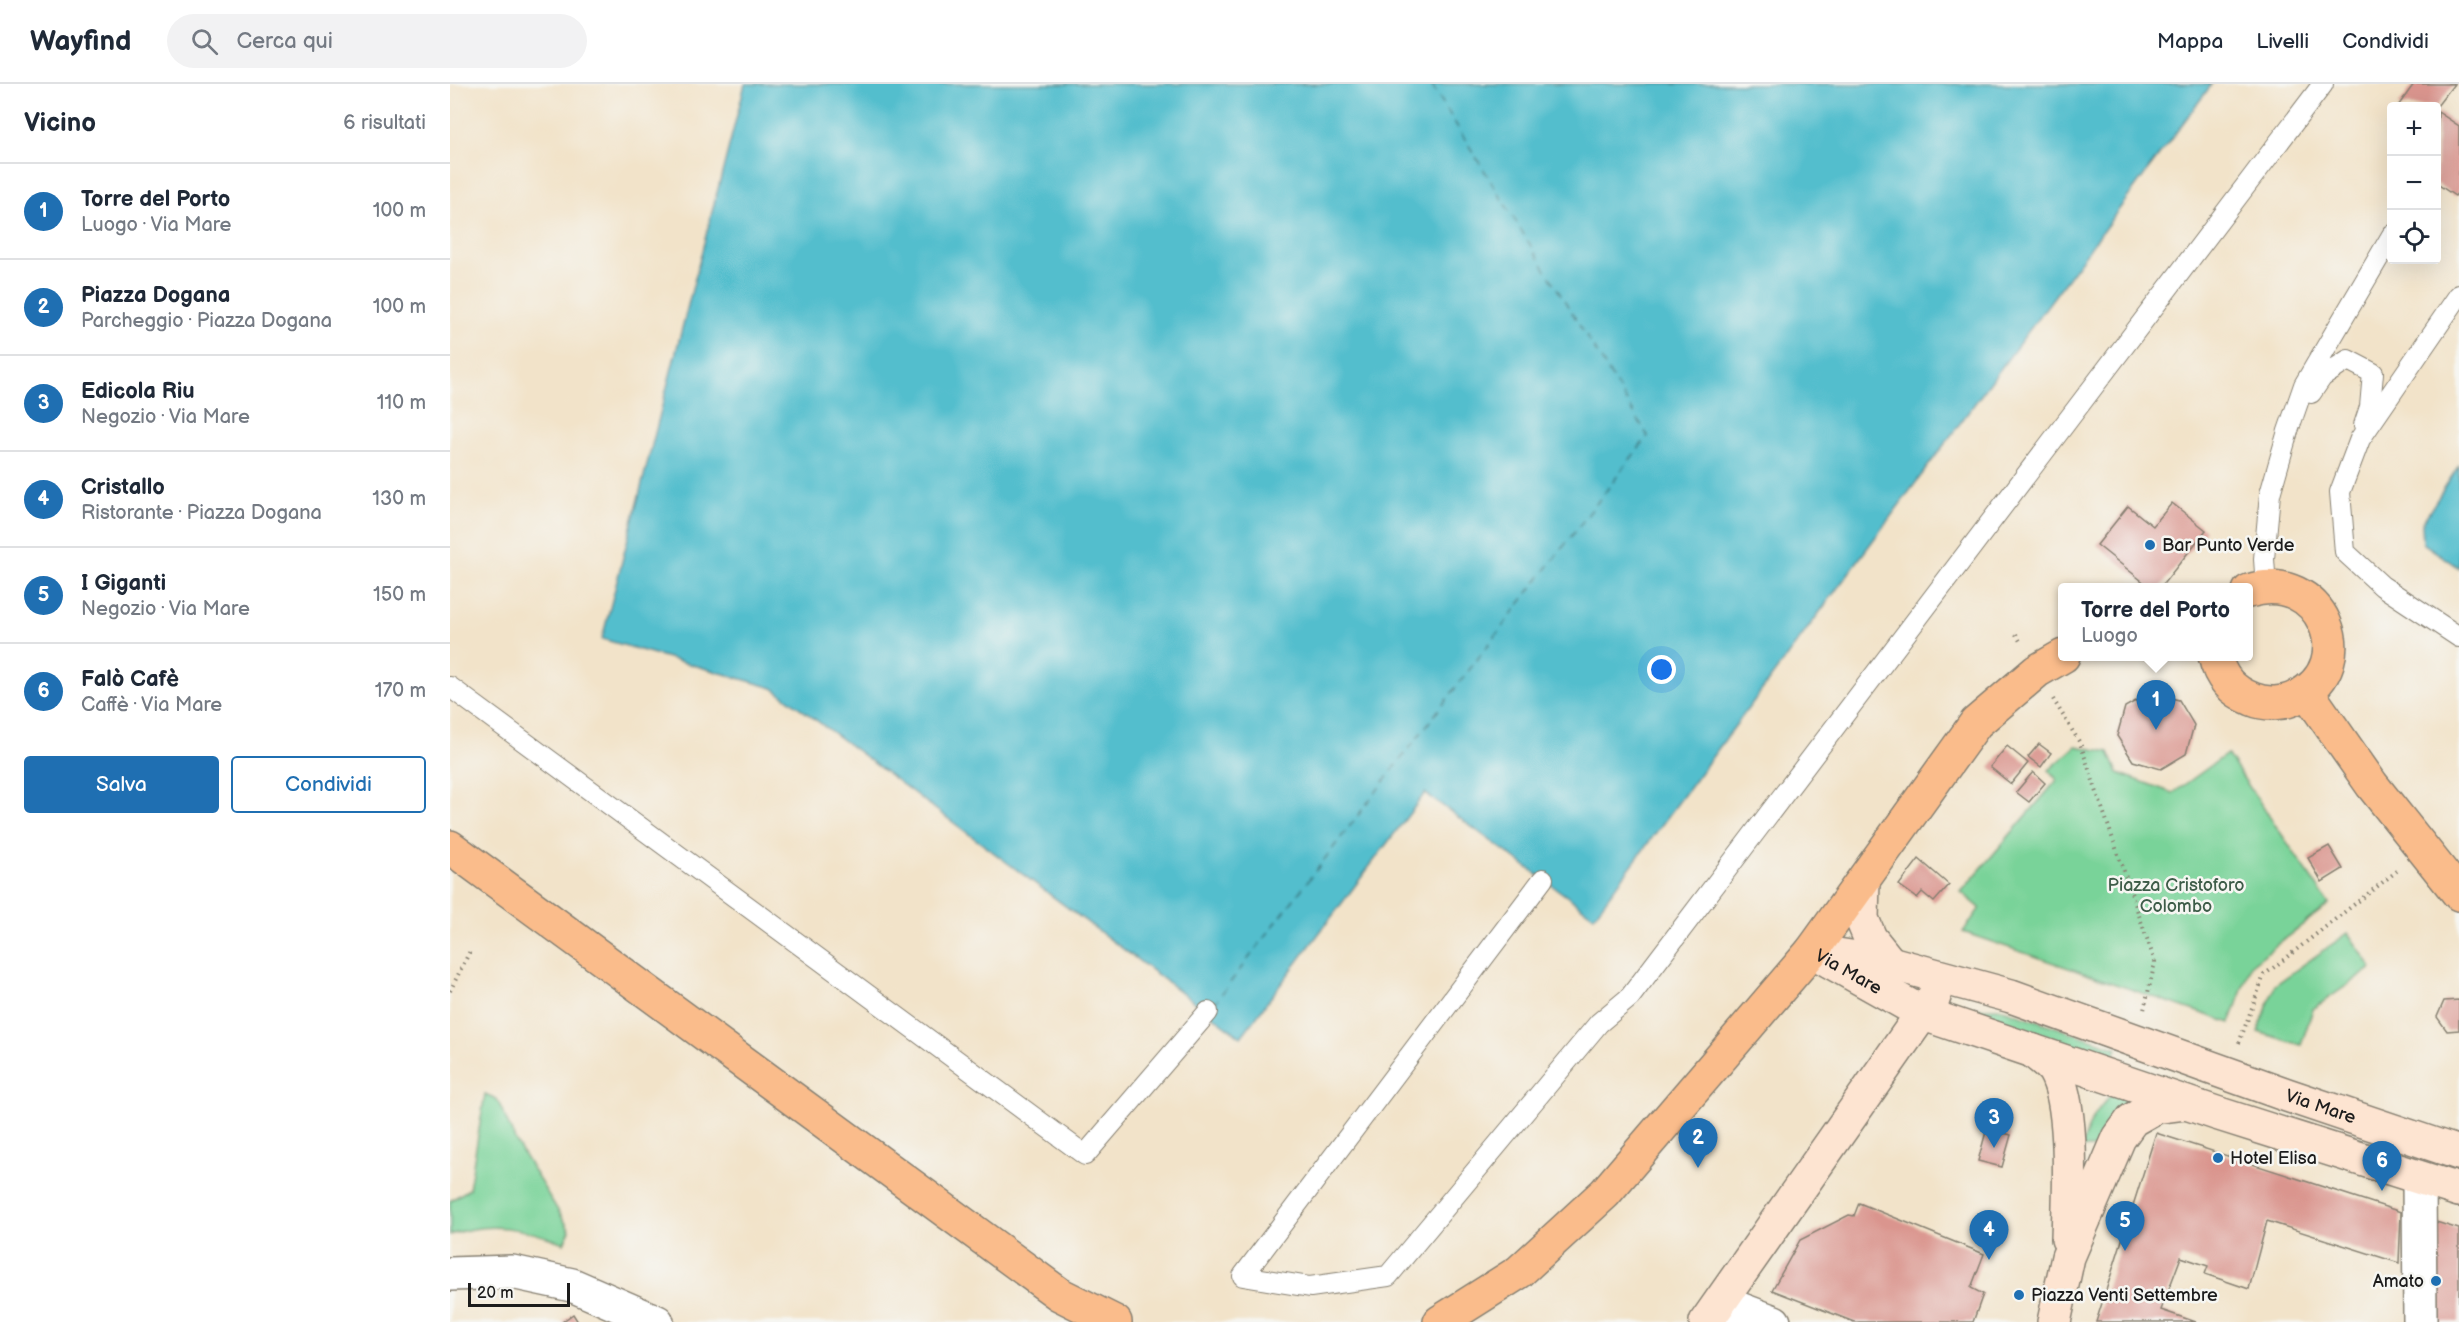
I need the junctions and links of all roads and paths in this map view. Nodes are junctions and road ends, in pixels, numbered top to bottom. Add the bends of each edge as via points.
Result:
1 (2323, 84) edge
2 (2387, 242) edge
3 (2459, 295) edge
4 (2288, 431) junction
5 (2360, 439) junction
6 (2257, 589) edge
7 (2459, 637) edge
8 (2058, 659) edge
9 (2215, 661) edge
10 (450, 687) edge
11 (2307, 692) junction
12 (2062, 714) dead end
13 (450, 847) edge
14 (2424, 851) junction
15 (1543, 879) dead end
16 (1863, 881) junction
17 (2459, 894) edge
18 (471, 949) dead end
19 (1812, 951) junction
20 (1890, 963) junction
21 (1946, 978) junction
22 (450, 991) edge
23 (2144, 1011) dead end
24 (1208, 1012) dead end
25 (1924, 1014) junction
26 (2239, 1043) dead end
27 (2033, 1051) junction
28 (2167, 1052) junction
29 (2106, 1076) junction
30 (2186, 1103) junction
31 (2459, 1153) edge
32 (2070, 1163) junction
33 (2419, 1178) junction
34 (2459, 1190) edge
35 (2068, 1257) junction
36 (450, 1274) edge
37 (1713, 1312) edge
38 (657, 1322) edge
39 (1115, 1322) edge
40 (1440, 1322) edge
41 (1774, 1322) edge
42 (2054, 1322) edge
43 (2420, 1322) edge

1 - 15 lane via 1630,997 1599,1023 1388,1276 1310,1287 1243,1276
2 - 4 lane via 2304,385
3 - 5 lane
4 - 5 lane via 2322,377 2348,360 2373,373 2370,407
4 - 6 lane via 2270,494
5 - 7 lane via 2340,492 2344,552 2382,586
6 - 11 main road via 2282,588 2298,593 2312,603 2326,624 2330,649 2327,665
8 - 16 main road via 2037,671 1976,723
9 - 11 main road via 2227,683 2256,701 2274,704
10 - 24 lane via 1085,1155
11 - 14 main road
12 - 23 path via 2080,743 2155,962
13 - 39 main road via 1059,1294
14 - 17 main road
14 - 26 path via 2264,975
16 - 19 main road
16 - 20 street via 1862,919 1870,938
18 - 22 path
19 - 20 street, Via Mare
19 - 25 street, Via Mare
19 - 40 main road via 1605,1193 1519,1272
20 - 21 street, Via Mare
21 - 25 street
21 - 28 street, Via Mare via 2011,996
25 - 27 street, Via Mare
25 - 37 street
27 - 29 street, Via Mare
27 - 32 street via 2054,1070 2065,1103
28 - 29 street via 2133,1059
28 - 31 street, Via Mare
29 - 30 street, Via Mare
29 - 32 street via 2091,1089
30 - 33 street, Via Mare
30 - 35 street via 2155,1107 2132,1120 2119,1138
32 - 35 street
33 - 34 street, Via Mare
33 - 43 street
35 - 42 street
36 - 38 street via 512,1272 572,1285
37 - 41 street

